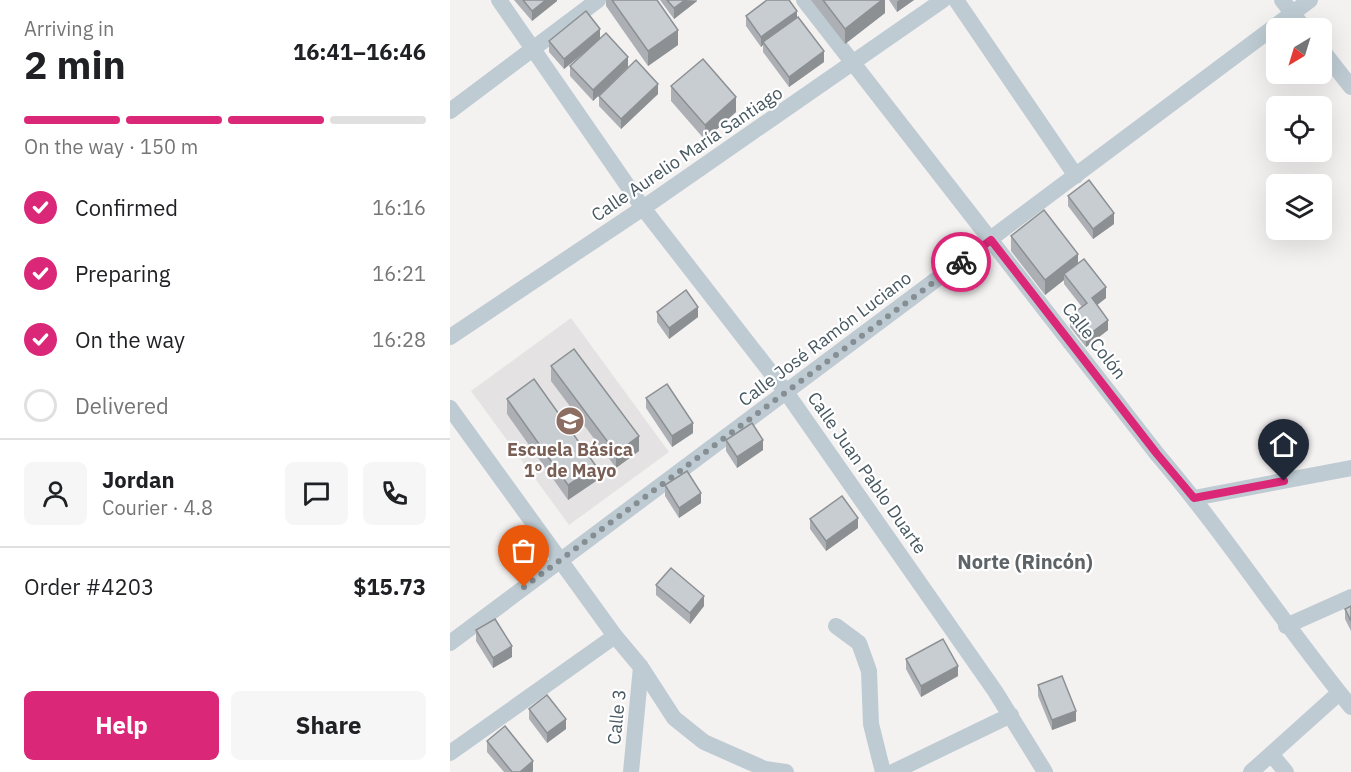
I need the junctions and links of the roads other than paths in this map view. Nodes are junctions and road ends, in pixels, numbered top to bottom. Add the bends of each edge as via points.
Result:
1 (499, 0) edge
2 (598, 0) edge
3 (804, 0) edge
4 (944, 0) edge
5 (956, 0) edge
6 (1310, 0) edge
7 (1287, 6) edge
8 (1296, 18) edge
9 (534, 48) junction
10 (852, 63) junction
11 (1332, 63) edge
12 (1351, 87) edge
13 (450, 111) edge
14 (1076, 176) junction
15 (643, 208) junction
16 (991, 240) junction
17 (450, 337) edge
18 (786, 393) junction
19 (450, 408) edge
20 (1351, 468) edge
21 (1194, 498) junction
22 (561, 559) junction
23 (1351, 597) edge
24 (836, 626) dead end
25 (1286, 626) junction
26 (615, 636) junction
27 (450, 643) edge
28 (641, 667) junction
29 (1339, 693) junction
30 (1351, 707) edge
31 (1011, 715) junction
32 (450, 753) edge
33 (1271, 754) junction
34 (763, 770) edge
35 (631, 772) edge
36 (786, 772) edge
37 (883, 772) edge
38 (893, 772) edge
39 (1045, 772) edge
40 (1251, 772) edge
41 (1286, 772) edge

1 - 9 street, Calle Juan Pablo Duarte
2 - 9 street
3 - 10 street, Calle Colón
4 - 10 street, Calle Aurelio María Santiago
5 - 14 street
6 - 7 street, Calle José Ramón Luciano
7 - 8 street
7 - 14 street, Calle José Ramón Luciano
9 - 13 street
9 - 15 street, Calle Juan Pablo Duarte
10 - 15 street, Calle Aurelio María Santiago
10 - 16 street, Calle Colón
11 - 12 street
14 - 16 street, Calle José Ramón Luciano
15 - 17 street, Calle Aurelio María Santiago
15 - 18 street, Calle Juan Pablo Duarte
16 - 18 street, Calle José Ramón Luciano
16 - 21 street, Calle Colón
18 - 22 street, Calle José Ramón Luciano
18 - 31 street, Calle Juan Pablo Duarte
19 - 22 street
20 - 21 street
21 - 25 street, Calle Colón
22 - 26 street
22 - 27 street, Calle José Ramón Luciano
23 - 25 street
24 - 37 street via 859,643 869,670 871,724
25 - 29 street, Calle Colón
26 - 28 street
26 - 32 street
28 - 34 street via 674,718 704,742
28 - 35 street, Calle 3
29 - 30 street, Calle Colón
29 - 33 street
31 - 38 street
31 - 39 street, Calle Juan Pablo Duarte
33 - 40 street
33 - 41 street
34 - 36 street

